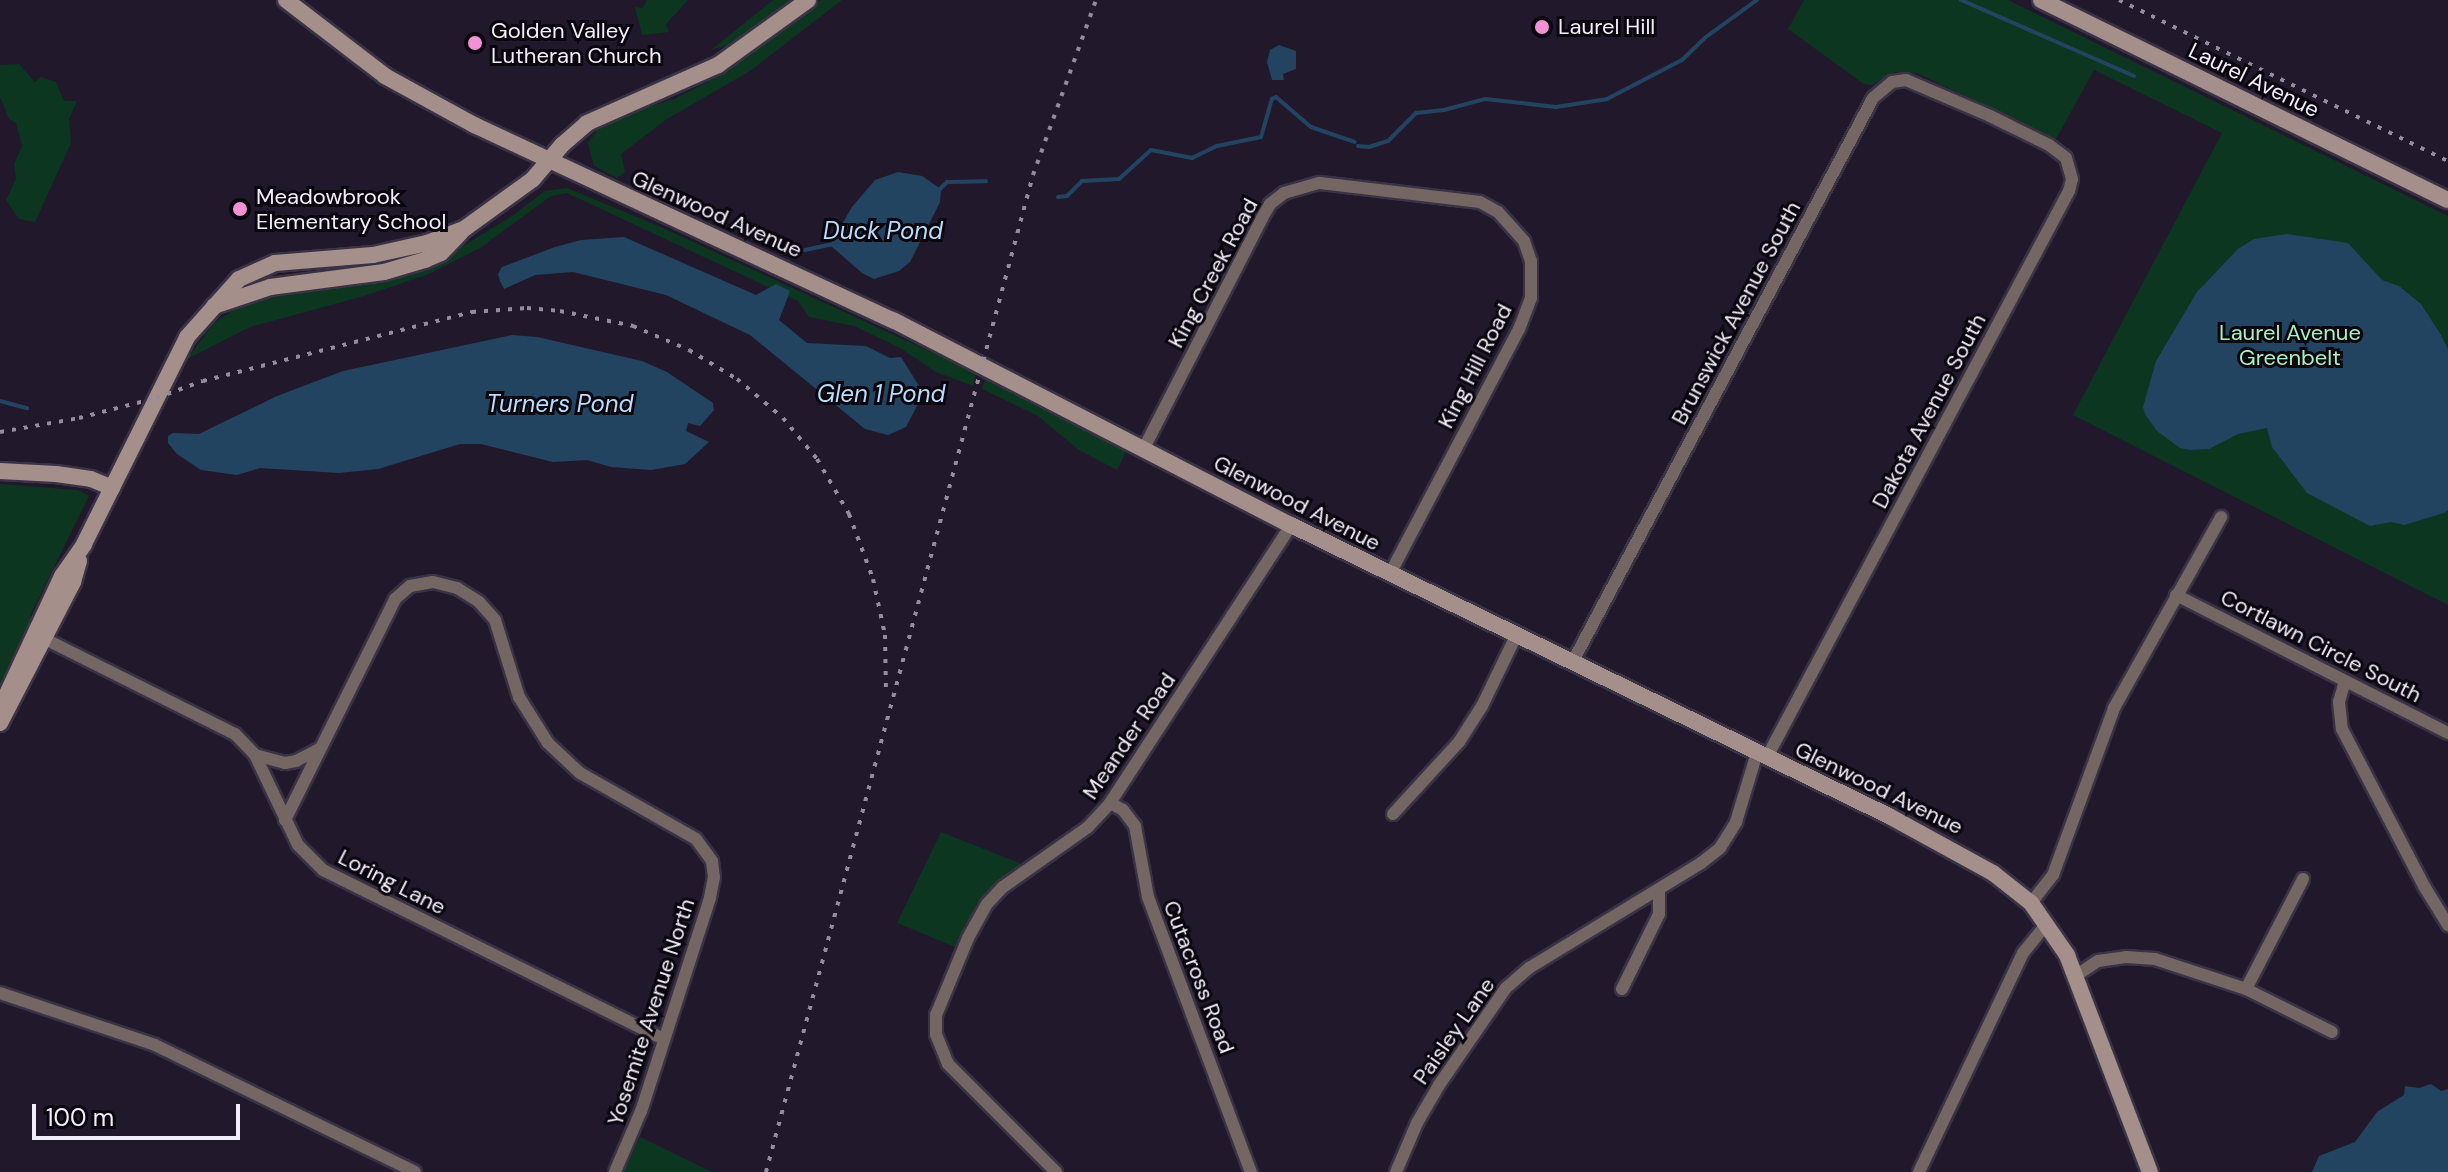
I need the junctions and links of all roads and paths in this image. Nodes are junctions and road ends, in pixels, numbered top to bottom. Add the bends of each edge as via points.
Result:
1 (286, 0) edge
2 (808, 0) edge
3 (2051, 2) edge
4 (1990, 116) joint
5 (548, 161) junction
6 (1461, 198) joint
7 (2448, 200) edge
8 (1143, 450) junction
9 (0, 471) edge
10 (112, 488) junction
11 (2221, 517) dead end
12 (1291, 525) junction
13 (1390, 574) junction
14 (2176, 595) junction
15 (1516, 636) junction
16 (40, 637) junction
17 (1572, 663) junction
18 (2345, 681) junction
19 (0, 709) edge
20 (0, 723) edge
21 (2448, 733) edge
22 (321, 748) junction
23 (255, 755) junction
24 (1762, 755) junction
25 (1110, 803) junction
26 (1393, 814) dead end
27 (285, 820) junction
28 (2303, 879) dead end
29 (1659, 890) junction
30 (2031, 903) junction
31 (2047, 923) junction
32 (2448, 925) edge
33 (2077, 975) junction
34 (1622, 989) dead end
35 (2246, 989) junction
36 (0, 993) edge
37 (2332, 1032) dead end
38 (663, 1039) junction
39 (415, 1172) edge
40 (615, 1172) edge
41 (1056, 1172) edge
42 (1251, 1172) edge
43 (1396, 1172) edge
44 (1919, 1172) edge
45 (2150, 1172) edge

1 - 5 street, Glenwood Avenue via 385,76
2 - 5 street via 718,65 587,123
3 - 7 street, Laurel Avenue
4 - 17 street, Brunswick Avenue South via 1906,80 1892,82 1873,98
4 - 24 street, Dakota Avenue South via 2058,150 2070,167 2069,191
5 - 8 street, Glenwood Avenue via 830,290
5 - 10 street via 513,196 464,229 400,250 262,267 239,279 187,337
6 - 8 street, King Creek Road via 1320,183 1293,188 1270,204
6 - 13 street, King Hill Road via 1498,212 1524,241 1531,261 1531,298
8 - 12 street, Glenwood Avenue
9 - 10 street via 91,479
10 - 16 street via 84,544 73,582
11 - 14 street
12 - 13 street, Glenwood Avenue
12 - 25 street, Meander Road
13 - 15 street, Glenwood Avenue
14 - 18 street, Cortlawn Circle South
14 - 30 street via 2114,708 2053,875
15 - 17 street, Glenwood Avenue
15 - 26 street via 1466,733
16 - 19 street
16 - 20 street
16 - 23 street, Loring Lane via 224,727
17 - 24 street, Glenwood Avenue
18 - 21 street, Cortlawn Circle South
18 - 32 street via 2339,702 2342,729
22 - 23 street via 285,763
22 - 27 street
22 - 38 street, Yosemite Avenue North via 395,599 420,583 446,583 479,602 495,620 519,697 548,743 580,773 696,839 712,861 710,898
23 - 27 street, Loring Lane
24 - 29 street, Paisley Lane via 1729,837
24 - 30 street, Glenwood Avenue via 1962,853
25 - 41 street, Meander Road via 1088,827 987,904 936,1015 936,1035 948,1064
25 - 42 street, Cutacross Road via 1135,826 1148,897
27 - 38 street, Loring Lane via 305,855 332,876
28 - 35 street
29 - 34 street via 1659,914
29 - 43 street, Paisley Lane via 1529,968 1506,988 1434,1093
30 - 31 street, Glenwood Avenue
31 - 33 street, Glenwood Avenue
31 - 44 street via 2023,953
33 - 35 street via 2098,961 2141,958
33 - 45 street, Glenwood Avenue
35 - 37 street
36 - 39 street via 155,1045
38 - 40 street, Yosemite Avenue North

